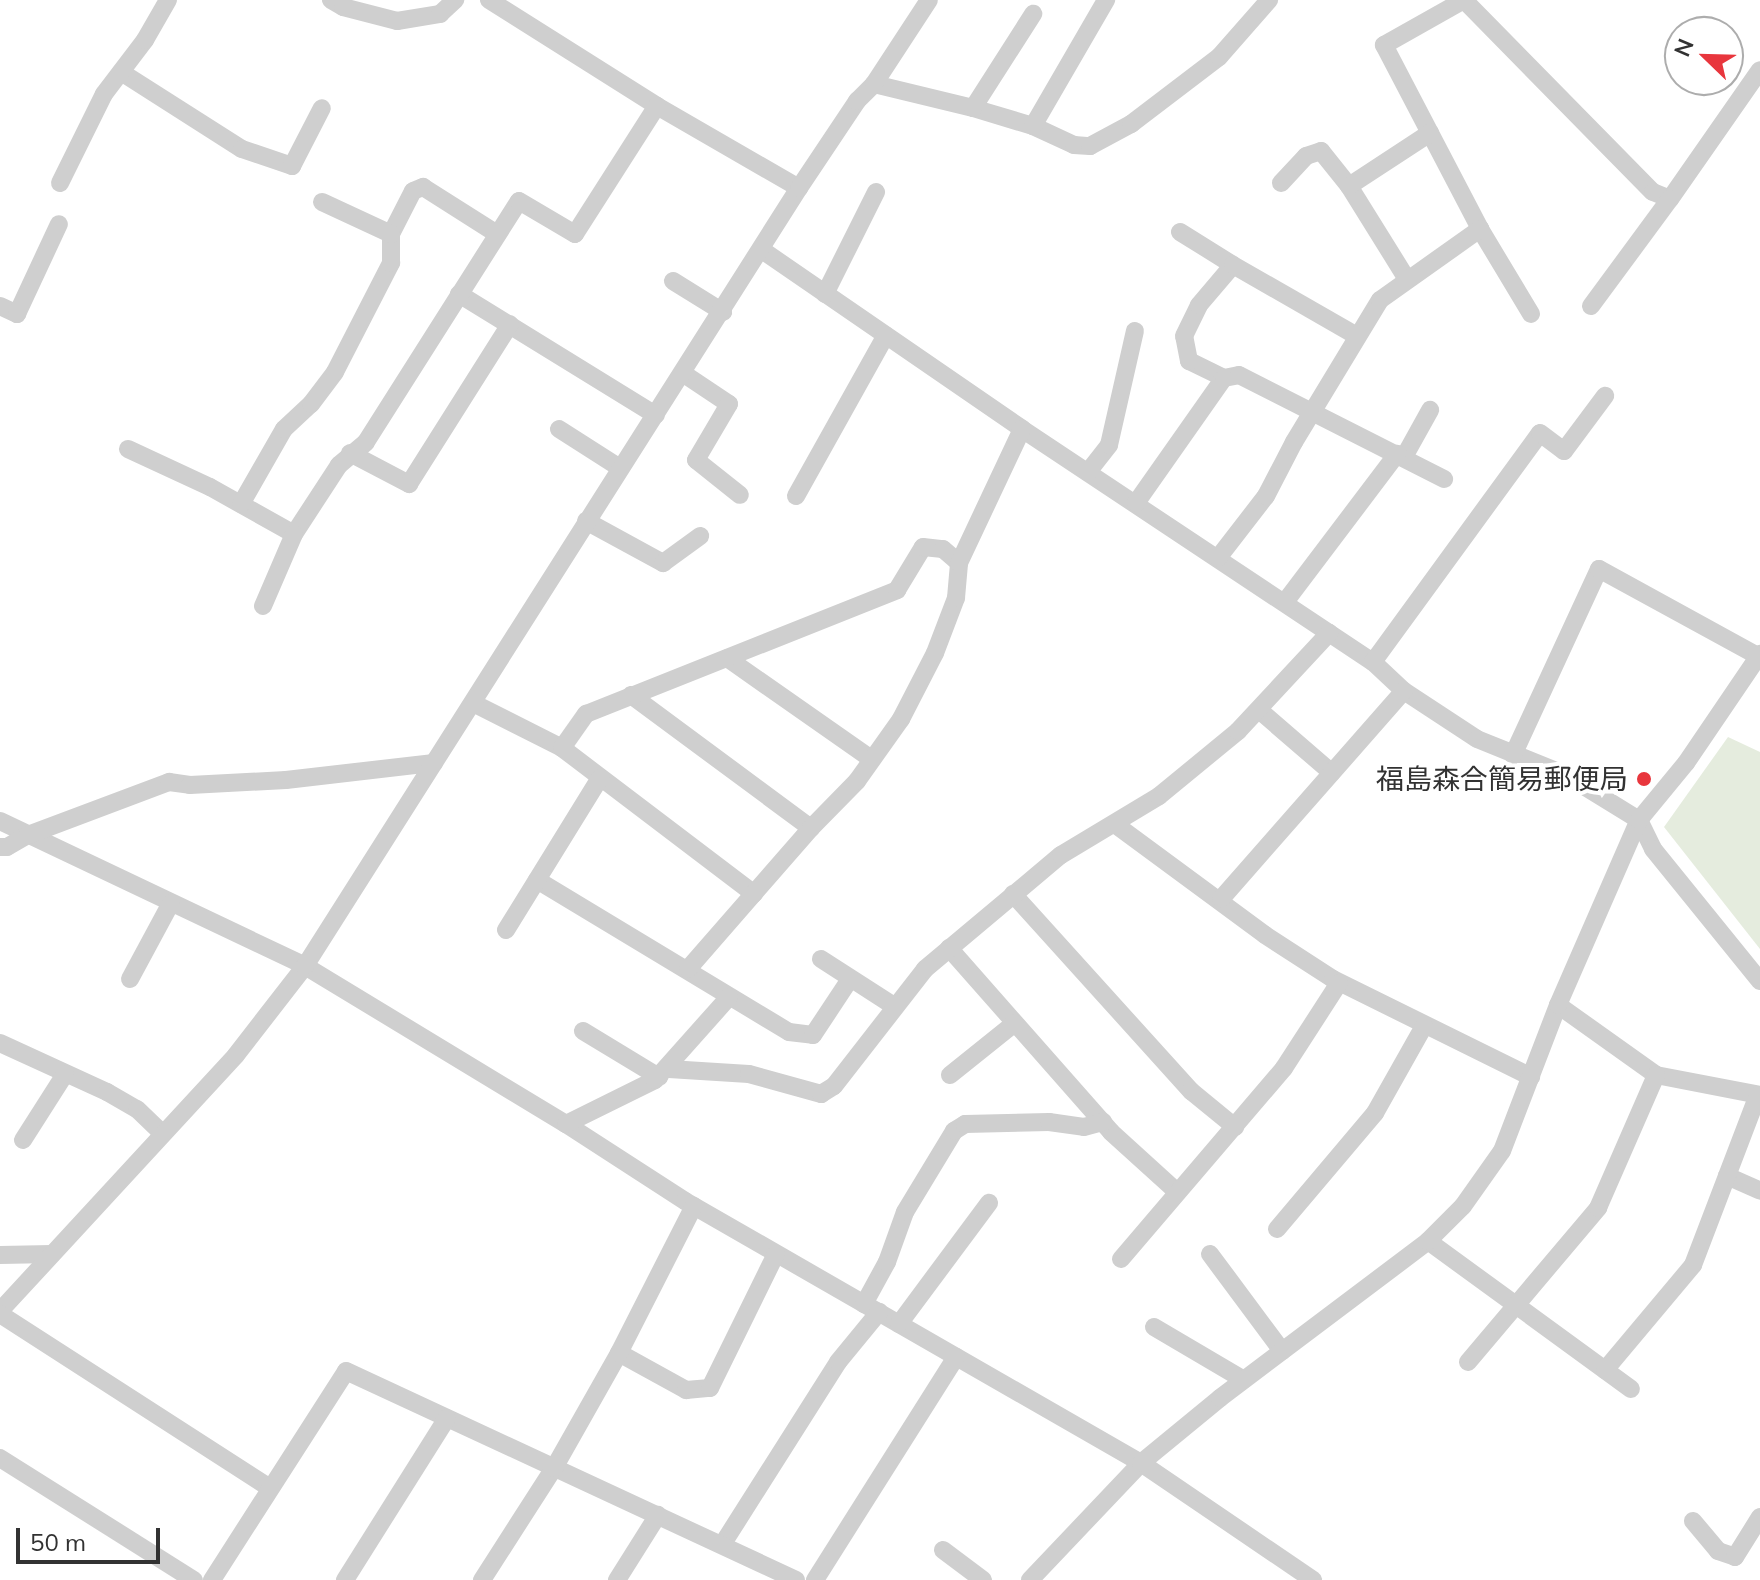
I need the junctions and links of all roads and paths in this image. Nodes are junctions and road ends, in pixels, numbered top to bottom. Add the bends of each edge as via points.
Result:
1 (168, 0) edge
2 (331, 0) edge
3 (455, 0) edge
4 (489, 0) edge
5 (929, 0) edge
6 (1106, 0) edge
7 (1269, 0) edge
8 (1464, 0) edge
9 (1033, 14) dead end
10 (1760, 70) edge
11 (121, 72) junction
12 (874, 84) junction
13 (657, 106) junction
14 (322, 108) dead end
15 (973, 108) junction
16 (1033, 126) junction
17 (1430, 133) junction
18 (60, 183) dead end
19 (1281, 183) dead end
20 (1349, 186) junction
21 (799, 188) junction
22 (876, 192) dead end
23 (1670, 199) junction
24 (322, 202) dead end
25 (59, 224) dead end
26 (1480, 229) junction
27 (1180, 232) dead end
28 (391, 234) junction
29 (497, 234) junction
30 (762, 250) junction
31 (1233, 265) junction
32 (1407, 279) junction
33 (673, 281) dead end
34 (459, 294) junction
35 (825, 294) junction
36 (0, 306) edge
37 (1591, 306) dead end
38 (723, 312) junction
39 (1531, 314) dead end
40 (510, 324) junction
41 (1135, 331) dead end
42 (886, 335) junction
43 (1357, 336) junction
44 (684, 374) junction
45 (1224, 378) junction
46 (1605, 396) dead end
47 (1430, 410) dead end
48 (1312, 411) junction
49 (656, 415) junction
50 (559, 429) dead end
51 (1022, 429) junction
52 (128, 449) dead end
53 (350, 453) junction
54 (1401, 456) junction
55 (620, 468) junction
56 (1088, 472) junction
57 (1444, 479) dead end
58 (740, 495) dead end
59 (796, 496) dead end
60 (1136, 503) junction
61 (241, 504) junction
62 (586, 521) junction
63 (294, 534) junction
64 (700, 536) dead end
65 (1218, 558) junction
66 (959, 563) junction
67 (1285, 602) junction
68 (263, 606) dead end
69 (1329, 633) junction
70 (1759, 655) edge
71 (727, 658) junction
72 (1373, 662) junction
73 (1404, 691) junction
74 (631, 695) junction
75 (473, 703) junction
76 (1259, 710) junction
77 (562, 748) junction
78 (1513, 755) junction
79 (871, 759) junction
80 (434, 763) junction
81 (1332, 773) junction
82 (600, 778) junction
83 (1639, 820) junction
84 (0, 821) edge
85 (1116, 825) junction
86 (811, 828) junction
87 (28, 835) junction
88 (0, 847) edge
89 (537, 880) junction
90 (754, 894) junction
91 (1013, 894) junction
92 (1221, 899) junction
93 (171, 903) junction
94 (506, 930) dead end
95 (949, 948) junction
96 (821, 959) dead end
97 (305, 966) junction
98 (688, 969) junction
99 (130, 979) dead end
100 (850, 979) junction
101 (1760, 981) edge
102 (1339, 983) junction
103 (729, 997) junction
104 (1558, 1005) junction
105 (894, 1006) junction
106 (1015, 1023) junction
107 (1424, 1026) junction
108 (583, 1031) dead end
109 (0, 1044) edge
110 (664, 1073) junction
111 (65, 1074) junction
112 (950, 1075) dead end
113 (1656, 1075) junction
114 (1531, 1077) junction
115 (1759, 1095) edge
116 (1103, 1122) junction
117 (566, 1124) junction
118 (1235, 1127) junction
119 (162, 1133) junction
120 (23, 1140) dead end
121 (1727, 1176) junction
122 (1176, 1191) junction
123 (1760, 1191) edge
124 (989, 1203) dead end
125 (694, 1206) junction
126 (1277, 1229) dead end
127 (1428, 1241) junction
128 (52, 1254) junction
129 (776, 1254) junction
130 (1210, 1254) dead end
131 (0, 1255) edge
132 (1121, 1259) dead end
133 (1518, 1306) junction
134 (871, 1308) junction
135 (0, 1312) edge
136 (899, 1324) junction
137 (1154, 1327) dead end
138 (1282, 1351) junction
139 (619, 1353) junction
140 (956, 1357) junction
141 (1468, 1362) dead end
142 (1605, 1370) junction
143 (1244, 1380) junction
144 (1631, 1389) dead end
145 (447, 1418) junction
146 (0, 1458) edge
147 (1141, 1463) junction
148 (554, 1468) junction
149 (270, 1488) junction
150 (658, 1515) junction
151 (1760, 1517) edge
152 (1693, 1521) dead end
153 (722, 1545) junction
154 (943, 1550) dead end
155 (1289, 1573) edge
156 (194, 1580) edge
157 (212, 1580) edge
158 (345, 1580) edge
159 (482, 1580) edge
160 (617, 1580) edge
161 (796, 1580) edge
162 (815, 1580) edge
163 (983, 1580) edge
164 (1030, 1580) edge
165 (1313, 1580) edge

1 - 11 street
2 - 3 street via 397,21 440,14
4 - 13 street
5 - 12 street
6 - 16 street
7 - 16 street via 1219,57 1104,139 1090,146 1074,145
8 - 17 street via 1384,45
8 - 23 street via 1653,192
9 - 15 street
10 - 23 street
11 - 14 street via 242,149 292,166
11 - 18 street via 104,94
12 - 15 street
12 - 21 street
13 - 21 street
13 - 29 street via 575,234 519,201
15 - 16 street
17 - 20 street
17 - 26 street
19 - 20 street via 1306,156 1321,151
20 - 32 street
21 - 30 street
22 - 35 street
23 - 37 street
24 - 28 street
25 - 36 street via 17,314
26 - 32 street
26 - 39 street
27 - 31 street
28 - 29 street via 413,191 423,187
28 - 61 street via 391,263 335,372 284,429
29 - 34 street
30 - 35 street
30 - 38 street
31 - 43 street
31 - 45 street via 1199,305 1184,336 1189,361
32 - 43 street via 1380,300
33 - 38 street
34 - 40 street
34 - 53 street via 366,442
35 - 42 street
38 - 44 street
40 - 49 street
40 - 53 street via 409,484
41 - 56 street via 1109,445
42 - 51 street
42 - 59 street
43 - 48 street
44 - 49 street
44 - 58 street via 729,404 696,460
45 - 48 street via 1239,375
45 - 60 street
46 - 72 street via 1564,451 1540,433
47 - 54 street
48 - 54 street
48 - 65 street via 1266,496
49 - 55 street
50 - 55 street
51 - 56 street
51 - 66 street
52 - 61 street
53 - 63 street
54 - 57 street
54 - 67 street
55 - 62 street
56 - 60 street
60 - 65 street
61 - 63 street
62 - 64 street via 663,563
62 - 75 street
63 - 68 street
65 - 67 street
66 - 71 street via 943,549 923,547 897,590
66 - 79 street via 956,598 935,653 901,719
67 - 69 street
69 - 72 street
69 - 76 street
70 - 78 street via 1599,569
70 - 83 street via 1686,763
71 - 74 street
71 - 79 street
72 - 73 street
73 - 78 street via 1477,739
73 - 81 street
74 - 77 street via 586,714
74 - 86 street
75 - 77 street
75 - 80 street
76 - 81 street
76 - 85 street via 1159,796
77 - 82 street
78 - 83 street via 1566,775
79 - 86 street
80 - 87 street via 286,780 169,782
80 - 97 street
81 - 92 street
82 - 89 street
82 - 90 street
83 - 101 street via 1653,849
83 - 104 street
84 - 87 street
85 - 91 street via 1061,855
85 - 92 street
86 - 90 street
87 - 88 street
87 - 93 street
89 - 94 street
89 - 98 street
90 - 98 street
91 - 95 street
91 - 118 street via 1191,1091
92 - 102 street
93 - 97 street
93 - 99 street
95 - 105 street
95 - 106 street
96 - 100 street
97 - 117 street
97 - 119 street via 236,1055
98 - 103 street
100 - 103 street via 813,1035 789,1032
100 - 105 street
102 - 107 street
102 - 118 street via 1284,1068
103 - 110 street
104 - 113 street
104 - 114 street
105 - 110 street via 834,1086 821,1094 749,1074
106 - 112 street
106 - 116 street
107 - 114 street
107 - 126 street via 1375,1113
108 - 110 street
109 - 111 street
110 - 117 street
111 - 119 street via 137,1109
111 - 120 street
113 - 115 street
113 - 133 street via 1598,1208
114 - 127 street via 1502,1151 1463,1206
115 - 121 street
116 - 122 street
116 - 134 street via 1084,1127 1049,1122 965,1124 954,1131 905,1212
117 - 125 street
118 - 122 street
119 - 128 street
121 - 123 street
121 - 142 street via 1693,1265
122 - 132 street
124 - 136 street
125 - 129 street
125 - 139 street
127 - 133 street
127 - 138 street
128 - 131 street
128 - 135 street
129 - 134 street
129 - 139 street via 710,1388 686,1390
130 - 138 street
133 - 141 street
133 - 142 street
134 - 136 street
134 - 153 street
135 - 149 street
136 - 140 street
137 - 143 street
138 - 143 street
139 - 148 street
140 - 147 street
140 - 162 street
142 - 144 street
143 - 147 street
145 - 148 street
145 - 149 street via 346,1371
145 - 158 street
146 - 156 street
147 - 155 street
147 - 164 street
148 - 150 street
148 - 159 street
149 - 157 street
150 - 153 street
150 - 160 street
151 - 152 street via 1735,1557 1718,1551
153 - 161 street
154 - 163 street
155 - 165 street

